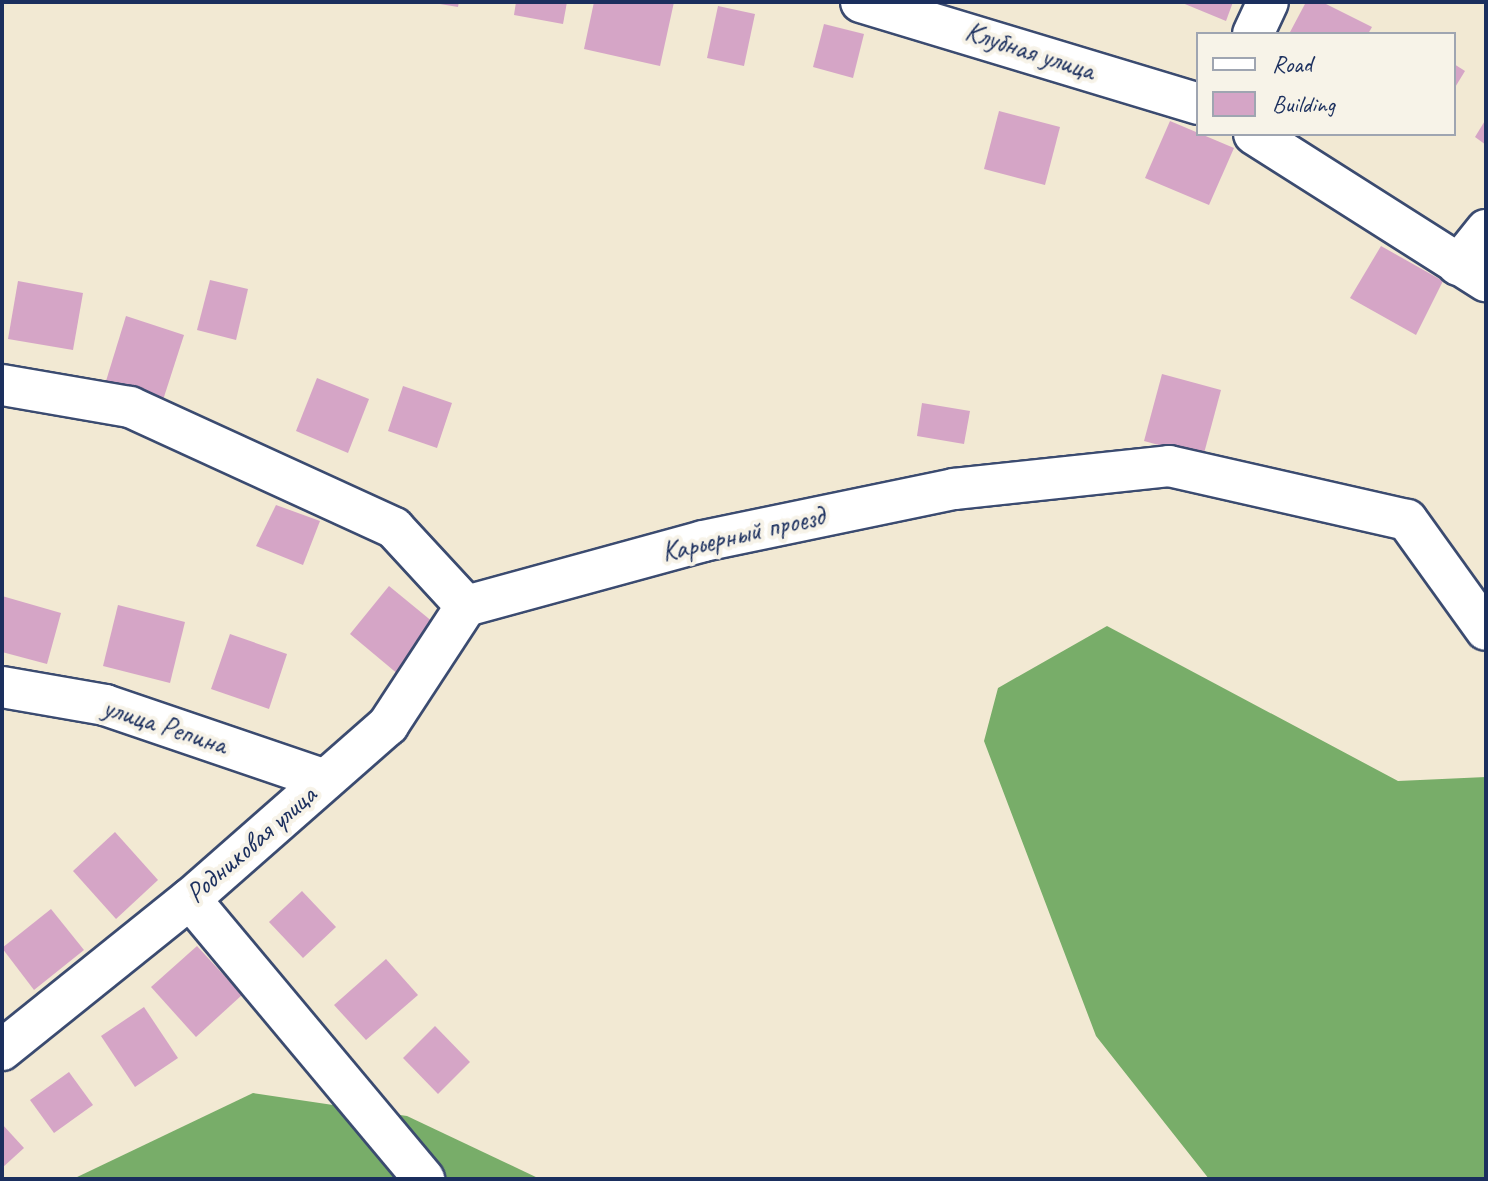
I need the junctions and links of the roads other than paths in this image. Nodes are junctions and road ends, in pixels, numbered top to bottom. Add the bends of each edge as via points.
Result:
1 (861, 2) edge
2 (1268, 2) edge
3 (1254, 32) edge
4 (1196, 103) edge
5 (1257, 136) edge
6 (1486, 230) edge
7 (1472, 273) edge
8 (2, 385) edge
9 (466, 606) junction
10 (1486, 630) edge
11 (2, 687) edge
12 (325, 780) junction
13 (190, 899) junction
14 (2, 1050) edge
15 (424, 1179) edge

1 - 4 street, Клубная улица
2 - 3 street
5 - 7 street
6 - 7 street
8 - 9 street via 130,407 380,521 394,528
9 - 10 street, Карьерный проезд via 703,541 954,489 1169,466 1407,520
9 - 12 street, Родниковая улица via 388,725
11 - 12 street, улица Репина via 105,705
12 - 13 street, Родниковая улица
13 - 14 street, Родниковая улица
13 - 15 street

